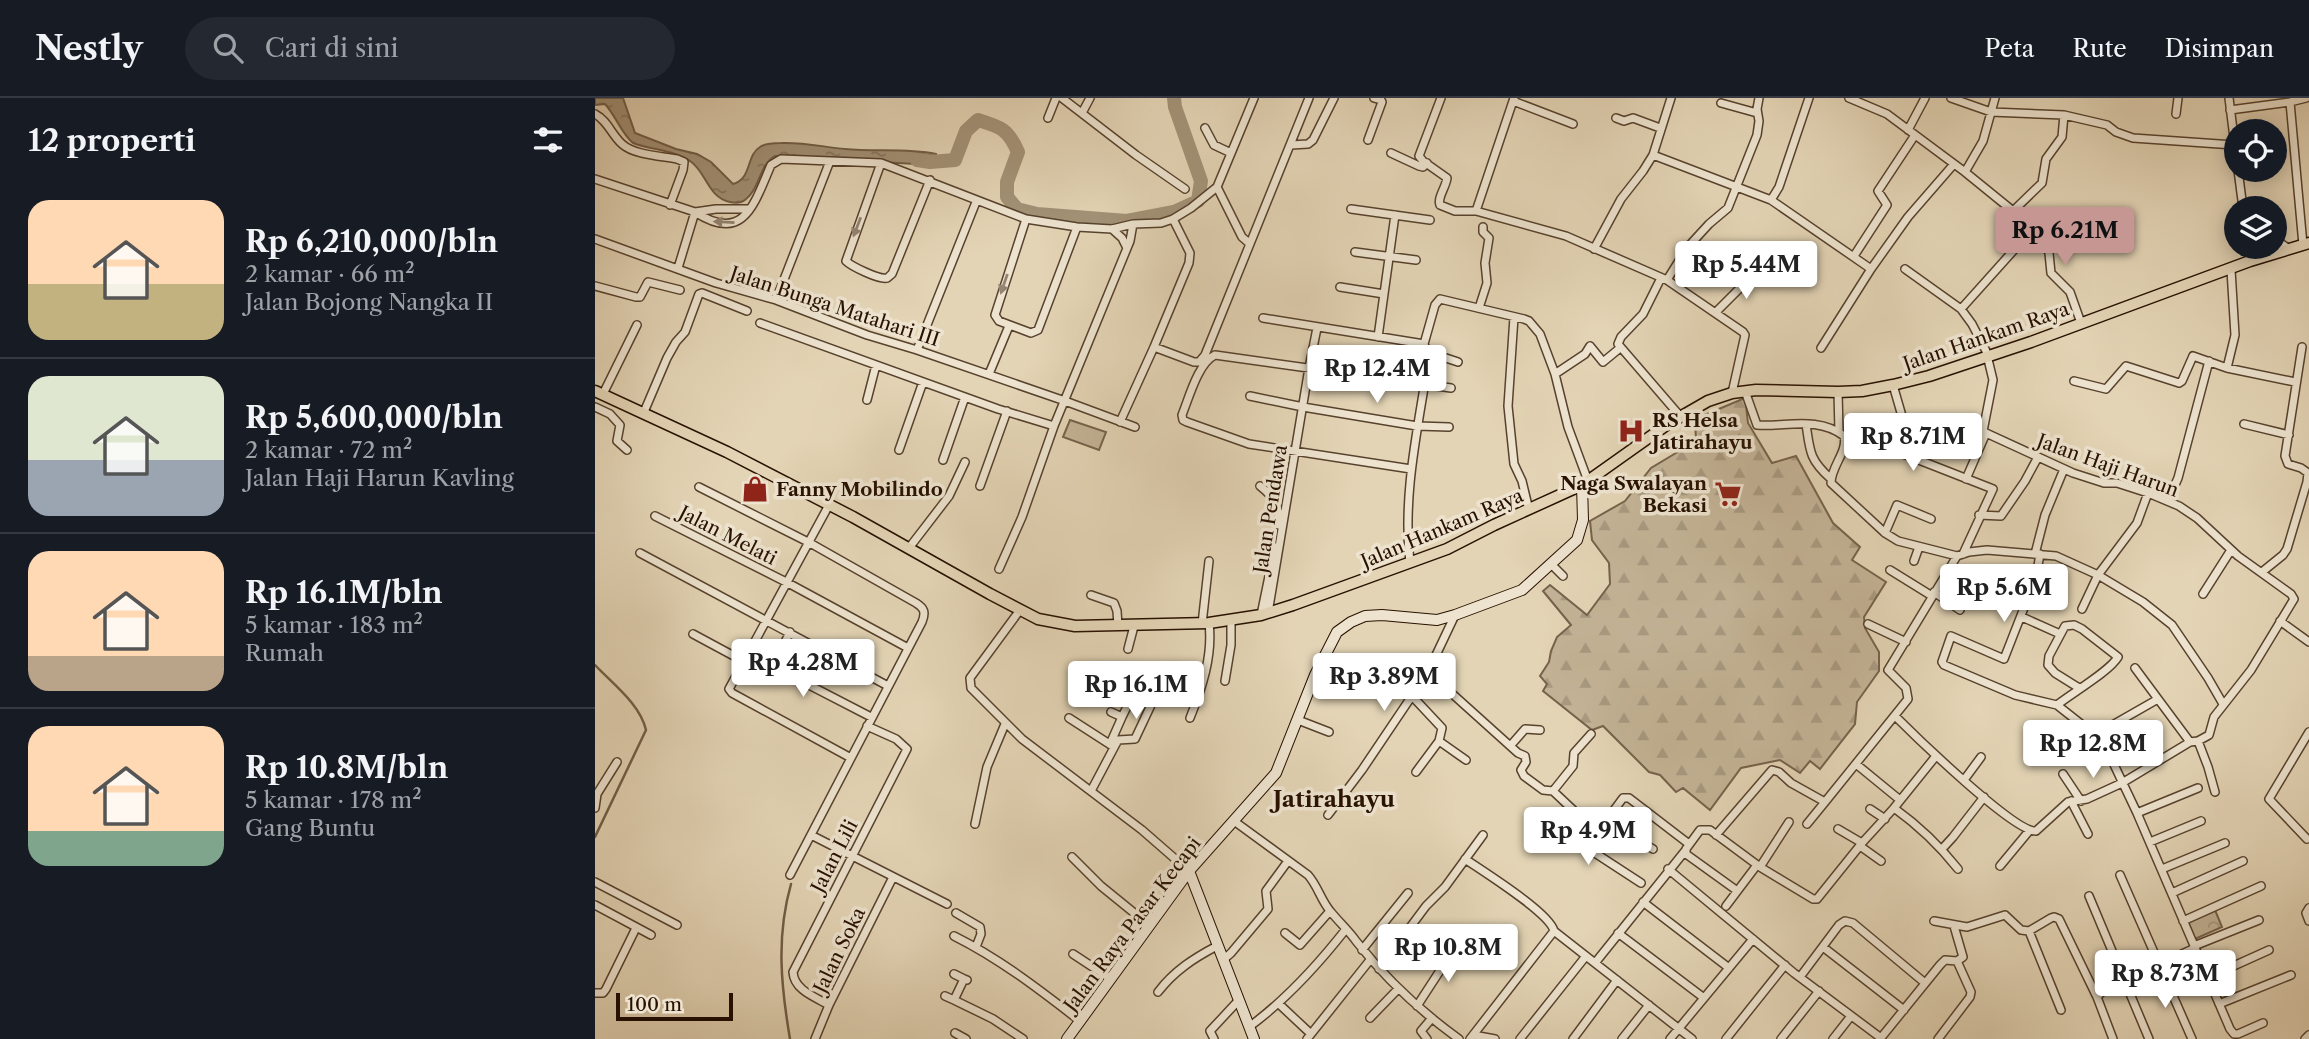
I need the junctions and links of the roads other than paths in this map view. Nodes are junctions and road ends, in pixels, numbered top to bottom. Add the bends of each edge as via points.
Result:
1 (1056, 98) edge
2 (1090, 98) edge
3 (1254, 98) edge
4 (1309, 98) edge
5 (1334, 98) edge
6 (1374, 98) edge
7 (1441, 98) edge
8 (1671, 98) edge
9 (1759, 98) edge
10 (1809, 98) edge
11 (1849, 98) edge
12 (1874, 98) edge
13 (1925, 98) edge
14 (1951, 98) edge
15 (1995, 98) edge
16 (2178, 98) edge
17 (2229, 98) edge
18 (2306, 98) edge
19 (1066, 99) edge
20 (1513, 99) edge
21 (2290, 102) junction
22 (1721, 103) dead end
23 (1871, 107) junction
24 (2230, 110) junction
25 (1991, 112) junction
26 (1082, 113) junction
27 (1757, 113) junction
28 (595, 114) edge
29 (2176, 114) dead end
30 (2064, 115) junction
31 (1048, 118) dead end
32 (1616, 118) dead end
33 (2231, 119) edge
34 (1573, 124) dead end
35 (1205, 128) dead end
36 (1660, 128) junction
37 (1912, 133) junction
38 (1368, 140) dead end
39 (2224, 144) edge
40 (1291, 145) junction
41 (1231, 153) junction
42 (1391, 153) dead end
43 (1653, 155) junction
44 (830, 161) junction
45 (881, 163) junction
46 (1427, 163) junction
47 (1954, 164) junction
48 (1965, 172) junction
49 (595, 180) edge
50 (930, 180) junction
51 (1217, 187) junction
52 (1735, 187) junction
53 (1185, 189) dead end
54 (1772, 200) junction
55 (976, 202) junction
56 (670, 205) junction
57 (750, 209) junction
58 (1351, 209) dead end
59 (1476, 211) junction
60 (2013, 211) junction
61 (695, 212) junction
62 (1395, 215) junction
63 (1026, 219) junction
64 (1173, 219) junction
65 (1430, 219) dead end
66 (1133, 224) junction
67 (1077, 227) junction
68 (1483, 227) dead end
69 (1112, 229) junction
70 (2031, 231) junction
71 (595, 239) edge
72 (1249, 243) junction
73 (2306, 244) edge
74 (1127, 248) junction
75 (2289, 248) joint
76 (1594, 249) junction
77 (1355, 252) dead end
78 (1389, 256) junction
79 (1854, 256) junction
80 (1416, 260) dead end
81 (2250, 261) joint
82 (678, 268) junction
83 (1871, 269) junction
84 (1905, 269) dead end
85 (2231, 270) junction
86 (1751, 277) dead end
87 (1664, 279) junction
88 (595, 286) edge
89 (1339, 287) dead end
90 (680, 290) dead end
91 (1384, 294) junction
92 (776, 300) junction
93 (1479, 308) junction
94 (1961, 309) junction
95 (747, 312) dead end
96 (1716, 312) junction
97 (1514, 317) junction
98 (1263, 318) dead end
99 (760, 323) dead end
100 (2081, 323) junction
101 (637, 324) dead end
102 (1009, 326) junction
103 (1317, 328) junction
104 (1378, 337) junction
105 (1583, 338) dead end
106 (1590, 346) junction
107 (1154, 347) junction
108 (2302, 347) dead end
109 (1426, 348) junction
110 (1620, 348) junction
111 (1821, 348) dead end
112 (917, 349) junction
113 (1987, 355) junction
114 (2209, 361) junction
115 (1458, 362) dead end
116 (1201, 364) junction
117 (876, 365) junction
118 (1308, 368) junction
119 (2227, 368) junction
120 (989, 374) junction
121 (1555, 374) junction
122 (2074, 381) dead end
123 (923, 382) junction
124 (2295, 382) junction
125 (1425, 385) junction
126 (1893, 385) junction
127 (1451, 388) dead end
128 (1745, 391) junction
129 (1837, 392) junction
130 (599, 393) edge
131 (1732, 393) junction
132 (1250, 396) dead end
133 (965, 397) junction
134 (867, 400) dead end
135 (1065, 401) junction
136 (595, 407) edge
137 (1303, 407) junction
138 (1007, 411) junction
139 (644, 412) junction
140 (1680, 416) junction
141 (1121, 422) junction
142 (1806, 424) junction
143 (2243, 424) dead end
144 (1054, 426) junction
145 (1417, 426) junction
146 (1135, 427) dead end
147 (1449, 427) dead end
148 (1839, 429) junction
149 (1986, 433) junction
150 (2288, 435) junction
151 (1905, 445) dead end
152 (1844, 447) junction
153 (628, 450) dead end
154 (898, 450) dead end
155 (1296, 450) junction
156 (2038, 457) junction
157 (943, 460) dead end
158 (965, 462) dead end
159 (2063, 468) junction
160 (1411, 469) junction
161 (1831, 478) junction
162 (1966, 479) junction
163 (980, 486) dead end
164 (1260, 486) dead end
165 (699, 487) dead end
166 (1581, 488) junction
167 (2148, 493) junction
168 (2168, 501) junction
169 (2305, 503) edge
170 (829, 505) junction
171 (1529, 510) junction
172 (1979, 515) junction
173 (655, 516) dead end
174 (1931, 519) dead end
175 (1885, 533) junction
176 (810, 543) junction
177 (1919, 547) junction
178 (909, 548) junction
179 (2231, 550) junction
180 (640, 552) dead end
181 (2037, 554) junction
182 (1960, 555) junction
183 (1209, 561) dead end
184 (1914, 561) dead end
185 (1410, 563) junction
186 (1551, 564) junction
187 (999, 569) dead end
188 (1948, 569) junction
189 (1890, 570) dead end
190 (2262, 572) junction
191 (2098, 575) junction
192 (1563, 576) dead end
193 (787, 583) junction
194 (1964, 583) dead end
195 (1933, 594) junction
196 (2203, 594) dead end
197 (1091, 595) dead end
198 (2082, 609) dead end
199 (1020, 610) junction
200 (1959, 610) dead end
201 (1265, 614) junction
202 (1455, 615) junction
203 (2022, 617) junction
204 (767, 619) junction
205 (1231, 620) junction
206 (2280, 621) junction
207 (1205, 624) junction
208 (1868, 624) dead end
209 (1118, 626) junction
210 (1134, 626) junction
211 (790, 632) junction
212 (693, 634) dead end
213 (2060, 634) junction
214 (1906, 642) junction
215 (2309, 642) edge
216 (782, 648) dead end
217 (908, 648) junction
218 (1128, 649) dead end
219 (747, 658) junction
220 (2135, 668) dead end
221 (1428, 672) junction
222 (1140, 680) dead end
223 (1225, 681) dead end
224 (888, 686) junction
225 (1159, 688) dead end
226 (2079, 688) junction
227 (1412, 696) junction
228 (2158, 699) junction
229 (2223, 704) junction
230 (2057, 705) junction
231 (1111, 712) dead end
232 (1895, 716) junction
233 (871, 717) junction
234 (1122, 717) junction
235 (1069, 718) dead end
236 (1190, 718) dead end
237 (1298, 720) junction
238 (1005, 724) junction
239 (867, 726) junction
240 (1540, 730) dead end
241 (1329, 732) dead end
242 (2309, 732) edge
243 (1591, 734) dead end
244 (2095, 735) junction
245 (1439, 741) junction
246 (2194, 741) junction
247 (1511, 745) junction
248 (1112, 746) junction
249 (1936, 755) junction
250 (1981, 757) dead end
251 (851, 758) junction
252 (1466, 760) dead end
253 (617, 762) dead end
254 (1856, 764) junction
255 (1416, 772) dead end
256 (2063, 774) dead end
257 (1964, 780) junction
258 (2122, 783) junction
259 (2198, 788) dead end
260 (1091, 791) junction
261 (1553, 791) junction
262 (2215, 792) dead end
263 (596, 794) edge
264 (1984, 797) junction
265 (1901, 800) junction
266 (2081, 801) junction
267 (1825, 802) junction
268 (2071, 802) junction
269 (595, 808) edge
270 (1894, 808) junction
271 (1870, 809) dead end
272 (2137, 813) junction
273 (1328, 815) dead end
274 (1885, 819) junction
275 (1234, 821) junction
276 (2201, 821) dead end
277 (1789, 822) dead end
278 (1605, 823) junction
279 (975, 824) dead end
280 (1807, 824) dead end
281 (1838, 829) dead end
282 (2028, 831) junction
283 (2088, 834) dead end
284 (811, 835) junction
285 (1483, 835) dead end
286 (1716, 835) junction
287 (2307, 839) dead end
288 (2150, 842) junction
289 (2225, 843) dead end
290 (1861, 844) junction
291 (1687, 848) junction
292 (1653, 849) dead end
293 (1942, 849) junction
294 (851, 855) junction
295 (1072, 857) dead end
296 (1465, 859) junction
297 (1288, 861) junction
298 (1881, 861) dead end
299 (2243, 861) dead end
300 (1758, 866) junction
301 (2000, 866) dead end
302 (1958, 869) dead end
303 (2162, 869) junction
304 (1668, 870) junction
305 (1189, 871) junction
306 (790, 875) dead end
307 (2120, 875) dead end
308 (893, 877) junction
309 (595, 882) edge
310 (1641, 883) dead end
311 (2262, 886) dead end
312 (1736, 890) junction
313 (1408, 893) dead end
314 (2172, 893) junction
315 (2089, 896) dead end
316 (1643, 902) junction
317 (947, 904) dead end
318 (595, 905) edge
319 (1725, 906) dead end
320 (2307, 910) edge
321 (1330, 912) junction
322 (956, 913) dead end
323 (2259, 920) dead end
324 (1934, 921) dead end
325 (2183, 921) junction
326 (2309, 921) edge
327 (677, 925) dead end
328 (1150, 925) junction
329 (1954, 926) junction
330 (636, 928) junction
331 (1346, 929) junction
332 (2029, 931) junction
333 (1554, 932) junction
334 (1285, 933) dead end
335 (1618, 933) junction
336 (651, 935) dead end
337 (954, 936) dead end
338 (1753, 939) junction
339 (1217, 946) junction
340 (1456, 946) dead end
341 (976, 947) junction
342 (1823, 947) junction
343 (2195, 947) junction
344 (1363, 950) junction
345 (2269, 950) dead end
346 (1073, 954) dead end
347 (1587, 956) junction
348 (1223, 960) junction
349 (1370, 960) junction
350 (1957, 961) junction
351 (1595, 963) junction
352 (2160, 964) junction
353 (1785, 965) junction
354 (1729, 968) junction
355 (1379, 969) junction
356 (954, 974) dead end
357 (2291, 975) dead end
358 (1800, 977) junction
359 (2207, 978) junction
360 (1111, 979) junction
361 (1617, 980) junction
362 (2125, 980) junction
363 (1926, 983) junction
364 (1398, 989) junction
365 (1158, 992) dead end
366 (1819, 992) junction
367 (595, 993) edge
368 (945, 996) dead end
369 (2097, 997) junction
370 (1704, 998) junction
371 (954, 1000) junction
372 (1238, 1001) junction
373 (2219, 1003) junction
374 (1279, 1004) junction
375 (829, 1005) junction
376 (1649, 1005) junction
377 (1417, 1006) junction
378 (1904, 1010) junction
379 (2061, 1010) dead end
380 (1851, 1016) junction
381 (1370, 1018) dead end
382 (1432, 1018) junction
383 (1080, 1021) junction
384 (2263, 1023) dead end
385 (1249, 1027) junction
386 (1679, 1028) junction
387 (955, 1033) dead end
388 (1309, 1036) edge
389 (1471, 1037) edge
390 (1881, 1038) edge
391 (815, 1039) edge
392 (965, 1039) edge
393 (1023, 1039) edge
394 (1067, 1039) edge
395 (1214, 1039) edge
396 (1254, 1039) edge
397 (1427, 1039) edge
398 (1459, 1039) edge
399 (1495, 1039) edge
400 (1520, 1039) edge
401 (1573, 1039) edge
402 (1622, 1039) edge
403 (1670, 1039) edge
404 (1692, 1039) edge
405 (1726, 1039) edge
406 (1781, 1039) edge
407 (1833, 1039) edge
408 (1938, 1039) edge
409 (2113, 1039) edge
410 (2149, 1039) edge
411 (2192, 1039) edge

1 - 31 street
2 - 26 street
3 - 41 street
4 - 40 street
5 - 40 street via 1313,141
6 - 38 street via 1383,102
7 - 46 street via 1419,156
8 - 36 street
9 - 27 street
10 - 54 street
11 - 23 street
12 - 23 street
13 - 37 street
14 - 25 street
15 - 25 street
16 - 29 street
17 - 24 street
18 - 21 street
19 - 26 street
20 - 34 street
20 - 59 street
21 - 24 street
21 - 73 street
22 - 27 street
23 - 37 street
24 - 33 street
25 - 30 street
25 - 48 street via 1983,141
26 - 53 street
27 - 52 street via 1757,135
28 - 56 street via 623,145 684,162
30 - 39 street via 2107,125 2133,138
30 - 60 street via 2061,138 2046,159 2042,183
32 - 36 street via 1633,118
35 - 41 street via 1214,145
36 - 43 street
37 - 47 street
37 - 79 street via 1878,191 1887,205
40 - 72 street
41 - 51 street
42 - 46 street via 1419,166
43 - 52 street
43 - 76 street via 1621,199
44 - 45 street
44 - 57 street via 776,160
44 - 92 street
45 - 50 street
45 -> 50 street via 846,261 881,278 892,274
46 - 59 street via 1447,178 1440,205
47 - 48 street
47 - 83 street
48 - 60 street
49 - 56 street
50 - 55 street
51 - 64 street
51 - 72 street
52 - 54 street
52 - 87 street via 1728,208 1687,248
54 - 79 street
55 - 63 street
55 - 112 street
56 - 61 street
57 - 61 street
57 -> 61 street via 741,220 726,225
58 - 62 street
59 - 76 street via 1566,236
60 - 70 street
61 - 82 street
62 - 65 street
62 - 78 street
63 - 67 street
63 -> 102 street via 995,313
64 - 66 street
64 - 107 street via 1190,258
66 - 69 street
66 - 74 street
67 - 69 street
67 - 102 street via 1038,330 1031,333
68 - 93 street via 1489,238 1487,283
69 - 74 street
70 - 94 street
70 - 100 street via 2049,253 2051,273 2070,292
71 - 82 street, Jalan Bunga Matahari III
72 - 116 street
73 - 75 main road, Jalan Hankam Raya
74 - 135 street
75 - 81 main road, Jalan Hankam Raya
76 - 87 street
77 - 78 street
78 - 80 street
78 - 91 street
79 - 83 street
81 - 85 main road, Jalan Hankam Raya
82 - 92 street, Jalan Bunga Matahari III
83 - 111 street
84 - 94 street
85 - 100 main road, Jalan Hankam Raya
85 - 119 street via 2235,335
86 - 96 street
87 - 96 street
87 - 110 street via 1643,314 1618,341
88 - 90 street via 636,297 648,282
89 - 91 street
91 - 104 street
92 - 112 street, Jalan Bunga Matahari III
93 - 97 street
93 - 109 street via 1440,299
94 - 113 street
95 - 139 street via 699,294
96 - 131 street via 1745,335
97 - 121 street via 1529,321 1540,334
97 - 171 street via 1508,405 1514,464
98 - 103 street
99 - 117 street
100 - 113 main road, Jalan Hankam Raya
101 - 130 street
102 - 120 street
103 - 104 street
103 - 118 street, Jalan Pendawa
104 - 109 street
105 - 106 street
106 - 110 street via 1603,362
106 - 121 street
107 - 116 street
107 - 141 street
108 - 124 street
109 - 115 street
109 - 125 street
110 - 140 street
112 - 120 street, Jalan Bunga Matahari III
113 - 126 main road, Jalan Hankam Raya
113 - 149 street via 1993,380
114 - 119 street
114 - 122 street via 2193,356 2179,383 2126,366 2106,388
114 - 168 street
116 - 118 street via 1222,355
116 - 155 street via 1182,418 1249,444
117 - 123 street
117 - 134 street
118 - 125 street
118 - 137 street, Jalan Pendawa
119 - 124 street
120 - 135 street, Jalan Bunga Matahari III
121 - 166 street
123 - 133 street
123 - 154 street
124 - 150 street
125 - 127 street
125 - 145 street
126 - 129 main road, Jalan Hankam Raya
126 - 151 street via 1903,416
128 - 129 main road, Jalan Hankam Raya
128 - 131 main road, Jalan Hankam Raya
128 - 142 street via 1757,425
129 - 148 street
130 - 139 main road, Jalan Hankam Raya
131 - 140 main road, Jalan Hankam Raya
132 - 137 street
133 - 138 street
133 - 157 street
135 - 141 street, Jalan Bunga Matahari III
135 - 144 street
136 - 153 street via 620,425 617,441
137 - 145 street
137 - 155 street, Jalan Pendawa
138 - 144 street
138 - 163 street
139 - 170 main road, Jalan Hankam Raya
140 - 166 main road, Jalan Hankam Raya
141 - 146 street, Jalan Bunga Matahari III
142 - 148 street
142 - 161 street via 1812,456
143 - 150 street
144 - 187 street
145 - 147 street
145 - 160 street
148 - 152 street via 1846,439
149 - 156 street, Jalan Haji Harun
149 - 162 street
150 - 169 street via 2286,462 2308,473
152 - 161 street
152 - 162 street via 1855,453 1901,453
155 - 160 street
155 - 201 street, Jalan Pendawa
156 - 159 street, Jalan Haji Harun
156 - 172 street via 2001,516
158 - 178 street via 949,496
159 - 167 street, Jalan Haji Harun
159 - 181 street via 2045,514
160 - 185 street via 1406,516
161 - 175 street via 1833,487
162 - 172 street via 1993,489
164 - 201 street via 1273,497 1280,521
165 - 176 street
166 - 171 main road, Jalan Hankam Raya
166 - 186 street, Jalan Raya Pasar Kecapi via 1583,520 1577,540
167 - 168 street, Jalan Haji Harun
167 - 191 street via 2132,531
168 - 179 street, Jalan Haji Harun via 2197,518
169 - 190 street via 2287,549
170 - 176 street
170 - 178 main road, Jalan Hankam Raya
171 - 185 main road, Jalan Hankam Raya
172 - 182 street
173 - 193 street, Jalan Melati
174 - 175 street via 1897,505
175 - 177 street
176 - 193 street
176 - 217 street via 923,608 925,616
177 - 182 street
177 - 184 street
178 - 199 main road, Jalan Hankam Raya
179 - 190 street, Jalan Haji Harun
179 - 196 street
180 - 204 street
181 - 182 street via 1987,550
181 - 191 street via 2064,559
181 - 203 street via 2036,577
182 - 188 street
183 - 207 street
185 - 201 main road, Jalan Hankam Raya
186 - 192 street
186 - 202 street, Jalan Raya Pasar Kecapi via 1522,590
188 - 194 street
188 - 195 street
189 - 195 street
190 - 206 street, Jalan Haji Harun via 2294,596
191 - 198 street
191 - 229 street via 2172,625
193 - 204 street
193 - 217 street, Jalan Melati
195 - 200 street
195 - 214 street
197 - 209 street via 1114,603
199 - 209 main road, Jalan Hankam Raya via 1058,624
199 - 238 street via 969,678 976,696
201 - 205 main road, Jalan Hankam Raya
202 - 221 street
202 - 237 street, Jalan Raya Pasar Kecapi via 1437,620 1365,616 1351,622 1337,632 1327,649
203 - 213 street
203 - 230 street via 2004,659 1951,636 1942,662 2015,695
204 - 211 street
204 - 219 street
205 - 207 main road, Jalan Hankam Raya
205 - 223 street
206 - 215 street
206 - 229 street via 2251,670
207 - 210 main road, Jalan Hankam Raya
207 - 236 street via 1210,635 1206,672
208 - 214 street
209 - 210 main road, Jalan Hankam Raya
210 - 218 street
211 - 216 street
211 - 224 street
212 - 219 street
213 - 226 street via 2047,665
213 - 226 street via 2074,625 2118,657
214 - 232 street via 1888,670 1908,691 1908,699
217 - 224 street
219 - 233 street
219 - 251 street via 730,691
220 - 228 street
221 - 227 street
221 - 247 street
222 - 234 street
224 - 233 street
225 - 248 street via 1135,739 1118,740
226 - 230 street
227 - 245 street via 1442,728
227 - 273 street
228 - 244 street
228 - 246 street
229 - 246 street via 2209,735
230 - 244 street
231 - 234 street
232 - 249 street
232 - 254 street
233 - 239 street
234 - 248 street
235 - 248 street
237 - 241 street
237 - 275 street, Jalan Raya Pasar Kecapi via 1276,773
238 - 260 street
238 - 279 street via 988,767
239 - 251 street
239 - 294 street, Jalan Lili via 896,739 907,750
240 - 247 street via 1525,729
242 - 287 street via 2269,799
243 - 261 street via 1574,753 1573,766
244 - 258 street
245 - 252 street
245 - 255 street
246 - 258 street
246 - 262 street
247 - 261 street via 1526,758 1521,770 1524,776 1543,790
248 - 260 street
249 - 257 street
249 - 265 street
250 - 257 street
251 - 284 street
253 - 263 street
254 - 265 street
254 - 267 street
256 - 266 street
257 - 264 street
258 - 266 street
258 - 272 street
259 - 272 street
260 - 305 street
261 - 278 street via 1588,824
263 - 269 street
264 - 282 street
264 - 293 street
265 - 270 street
266 - 268 street
267 - 280 street
267 - 286 street via 1771,770
268 - 282 street via 2041,828
268 - 283 street
270 - 274 street
270 - 293 street
271 - 274 street
272 - 288 street
274 - 290 street
275 - 297 street
275 - 305 street, Jalan Raya Pasar Kecapi
276 - 288 street
277 - 300 street
278 - 291 street via 1623,799 1629,798
278 - 292 street
278 - 310 street via 1595,853
281 - 290 street
282 - 301 street
284 - 294 street
284 - 306 street
285 - 296 street
286 - 291 street via 1700,830
286 - 300 street
288 - 303 street
289 - 303 street
290 - 298 street
290 - 300 street via 1817,899
291 - 304 street
291 - 312 street
293 - 302 street
294 - 308 street
294 - 375 street, Jalan Lili via 793,972 796,984
295 - 328 street
296 - 333 street via 1553,924
296 - 355 street
297 - 321 street via 1313,881
297 - 348 street via 1266,891 1268,909
299 - 314 street
300 - 312 street
303 - 314 street
304 - 316 street
304 - 338 street
305 - 328 street, Jalan Raya Pasar Kecapi
305 - 339 street
307 - 352 street
308 - 317 street
308 - 375 street, Jalan Soka
309 - 327 street
311 - 325 street
312 - 319 street
313 - 344 street
314 - 325 street
315 - 362 street
316 - 335 street
316 - 354 street
318 - 330 street
320 - 326 street
321 - 331 street
321 - 334 street via 1300,945
322 - 341 street via 980,927
323 - 343 street
324 - 329 street
325 - 343 street
328 - 360 street, Jalan Raya Pasar Kecapi
329 - 332 street via 1967,927 2005,915 2021,930
329 - 350 street via 1963,957
330 - 336 street
330 - 367 street via 606,989
331 - 344 street
331 - 374 street
332 - 369 street via 2057,917
332 - 379 street
333 - 347 street
333 - 389 street
335 - 351 street
335 - 370 street
337 - 341 street
338 - 353 street
338 - 354 street
339 - 348 street
339 - 365 street via 1169,977
340 - 377 street
341 - 383 street
342 - 358 street
342 - 363 street via 1839,925 1850,921
342 - 378 street
343 - 352 street
343 - 359 street
344 - 349 street
345 - 359 street
346 - 360 street
347 - 351 street
347 - 400 street
348 - 372 street
349 - 355 street
349 - 388 street
350 - 363 street via 1945,960
350 - 408 street via 1970,997
351 - 361 street
352 - 362 street
352 - 411 street
353 - 358 street
353 - 405 street
354 - 370 street
355 - 364 street
356 - 371 street via 966,979
357 - 373 street
358 - 366 street
359 - 373 street
360 - 383 street, Jalan Raya Pasar Kecapi
361 - 376 street
361 - 401 street
362 - 369 street
362 - 410 street
363 - 378 street
364 - 377 street
364 - 381 street
366 - 380 street
366 - 406 street
368 - 371 street
369 - 409 street
370 - 386 street
371 - 393 street
372 - 385 street
372 - 395 street via 1210,1031
373 - 384 street via 2234,1034
374 - 385 street
374 - 388 street
375 - 391 street, Jalan Soka
376 - 386 street
376 - 402 street
377 - 382 street
378 - 390 street
380 - 390 street
380 - 407 street
382 - 397 street via 1421,1031
382 - 398 street
383 - 394 street, Jalan Raya Pasar Kecapi
385 - 396 street
386 - 403 street
386 - 404 street
387 - 392 street
389 - 399 street

